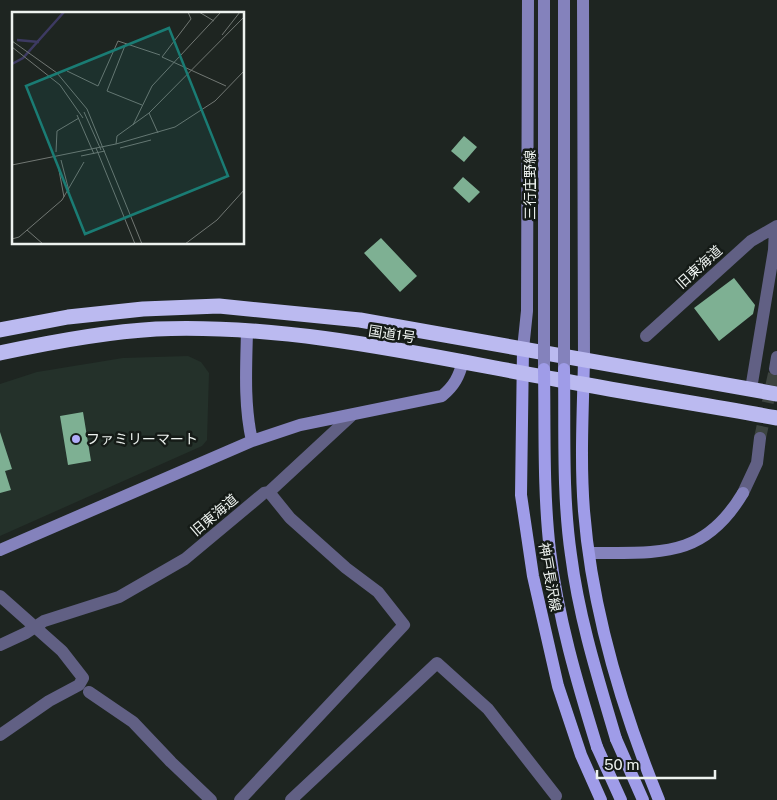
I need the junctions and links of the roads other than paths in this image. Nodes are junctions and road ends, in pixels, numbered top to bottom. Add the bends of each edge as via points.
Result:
1 (528, 0) edge
2 (544, 0) edge
3 (564, 0) edge
4 (583, 0) edge
5 (776, 227) edge
6 (0, 330) edge
7 (247, 332) junction
8 (646, 336) dead end
9 (523, 350) junction
10 (0, 353) edge
11 (584, 359) junction
12 (463, 361) junction
13 (544, 369) joint
14 (523, 372) junction
15 (584, 384) junction
16 (751, 389) junction
17 (777, 394) edge
18 (350, 416) junction
19 (777, 418) edge
20 (760, 438) tunnel mouth
21 (252, 441) junction
22 (269, 492) junction
23 (743, 493) joint
24 (0, 550) edge
25 (589, 553) junction
26 (0, 596) edge
27 (36, 626) junction
28 (0, 645) edge
29 (89, 692) dead end
30 (0, 735) edge
31 (556, 796) dead end
32 (211, 800) edge
33 (240, 800) edge
34 (291, 800) edge
35 (601, 800) edge
36 (621, 800) edge
37 (643, 800) edge
38 (659, 800) edge

1 - 9 main road, 三行庄野線 via 527,311
2 - 13 main road, 三行庄野線, bridge
3 - 37 main road, 神戸長沢線, bridge via 564,369 570,553 586,636 616,739
4 - 11 main road
5 - 8 street, 旧東海道 via 751,241
5 - 16 street
6 - 9 highway, 国道1号 via 68,317 143,308 219,306 360,320
7 - 10 highway, 国道1号 via 156,329 69,339
7 - 12 highway, 国道1号 via 298,336
7 - 21 main road via 245,387
9 - 11 highway, 国道1号
9 - 14 main road, 神戸長沢線
11 - 15 main road
11 - 16 highway, 国道1号
12 - 14 highway, 国道1号
12 - 18 main road via 453,386 442,396
13 - 36 main road, 神戸長沢線, bridge via 550,552 573,666 597,746
14 - 15 highway, 国道1号
14 - 35 main road, 神戸長沢線 via 521,495 540,611 558,686 580,755
15 - 19 highway, 国道1号
15 - 25 main road via 582,448
16 - 17 highway, 国道1号
18 - 21 main road via 300,425
18 - 22 street, 旧東海道
20 - 23 street via 757,463
21 - 24 main road
22 - 27 street, 旧東海道 via 185,559 119,597
22 - 33 street via 290,518 378,592 404,626
23 - 25 main road via 724,522 696,542 653,552
25 - 38 main road via 596,603 631,729
26 - 27 street
27 - 28 street, 旧東海道
27 - 30 street via 62,651 83,678 79,685 49,701
29 - 32 street via 133,722
31 - 34 street via 488,709 437,663

